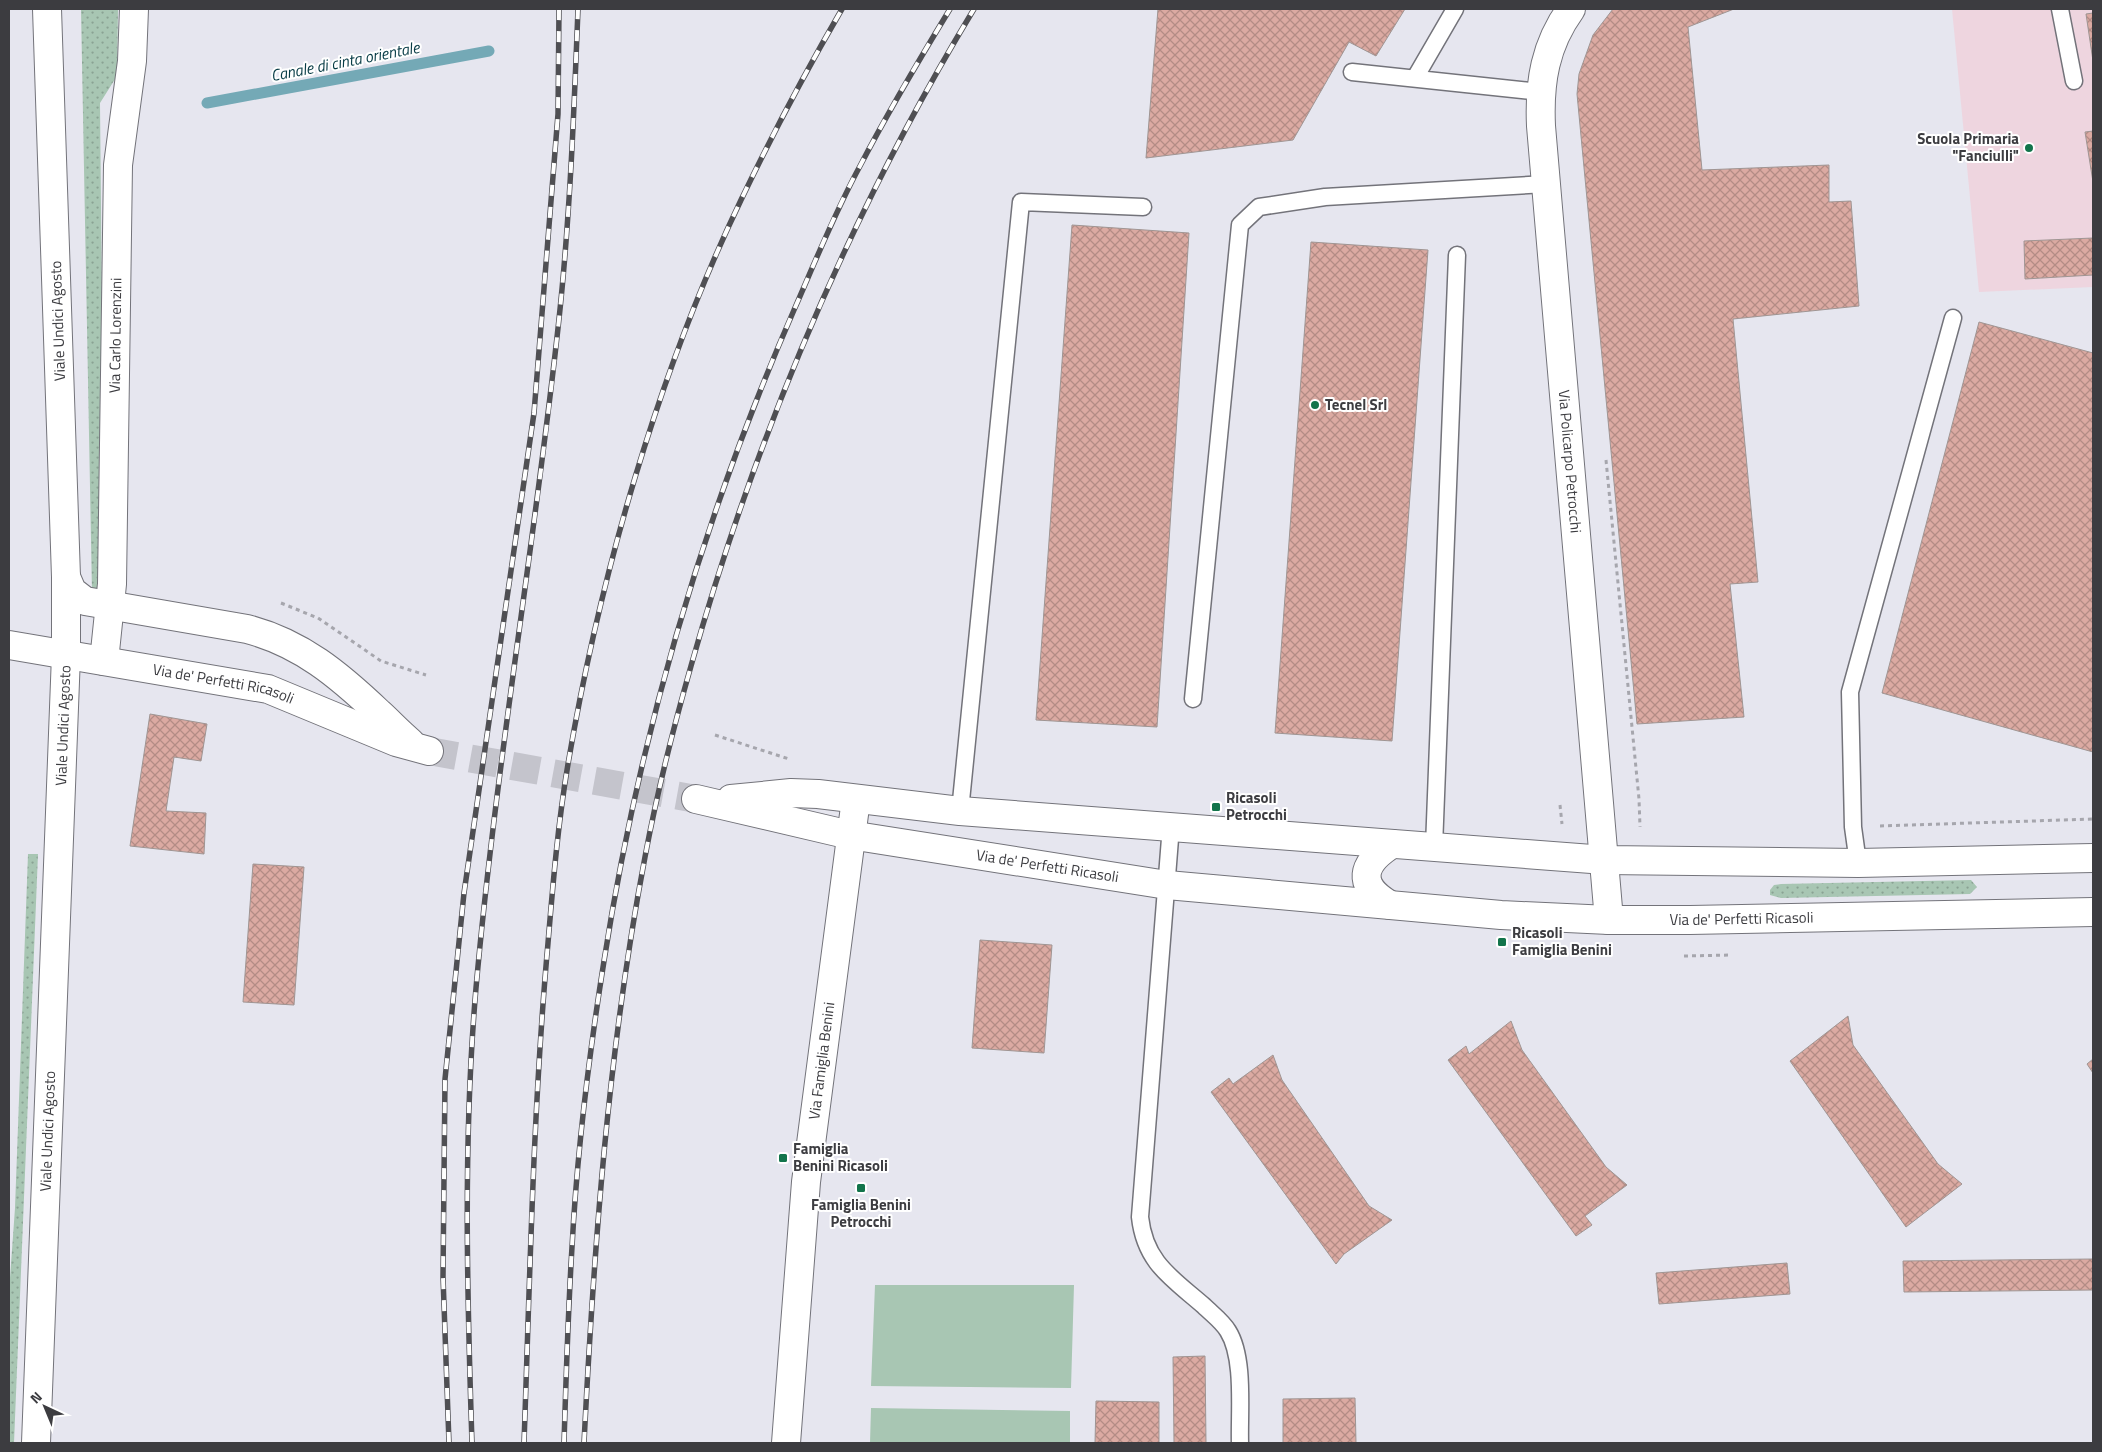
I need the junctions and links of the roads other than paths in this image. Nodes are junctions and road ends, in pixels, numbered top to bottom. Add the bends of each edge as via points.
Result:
1 (47, 9) edge
2 (134, 9) edge
3 (1455, 9) edge
4 (1571, 9) edge
5 (2060, 9) edge
6 (1352, 72) dead end
7 (1415, 78) junction
8 (2074, 81) dead end
9 (1540, 92) junction
10 (1546, 184) junction
11 (1143, 207) dead end
12 (1457, 255) dead end
13 (1953, 318) dead end
14 (66, 577) junction
15 (111, 606) junction
16 (9, 645) edge
17 (66, 655) junction
18 (104, 661) junction
19 (1193, 700) dead end
20 (856, 799) junction
21 (960, 811) junction
22 (1171, 826) junction
23 (850, 834) junction
24 (1392, 844) junction
25 (1434, 847) junction
26 (2093, 858) edge
27 (1605, 860) junction
28 (1858, 863) junction
29 (1167, 885) junction
30 (1390, 905) junction
31 (2093, 912) edge
32 (1609, 920) junction
33 (36, 1443) edge
34 (786, 1443) edge
35 (1240, 1443) edge

1 - 14 main road, Viale Undici Agosto
2 - 15 main road, Via Carlo Lorenzini via 132,61 118,165
3 - 7 lane
4 - 9 main road, Via Policarpo Petrocchi via 1561,23 1546,58
5 - 8 lane
6 - 7 lane
7 - 9 lane
9 - 10 main road, Via Policarpo Petrocchi
10 - 19 lane via 1325,197 1259,207 1240,225
10 - 27 main road, Via Policarpo Petrocchi
11 - 21 lane via 1021,202
12 - 25 lane
13 - 28 lane via 1850,692 1853,827
14 - 15 main road via 78,598
14 - 17 main road, Viale Undici Agosto
15 - 18 main road, Via Carlo Lorenzini
15 - 18 main road, Via de' Perfetti Ricasoli via 247,629 295,646 340,678 406,739 425,750 396,742 268,689
16 - 17 main road, Via de' Perfetti Ricasoli
17 - 18 main road, Via de' Perfetti Ricasoli
17 - 33 main road, Viale Undici Agosto
20 - 21 main road, Via de' Perfetti Ricasoli
20 - 23 main road, Via Famiglia Benini
20 - 23 main road, Via de' Perfetti Ricasoli via 791,793 702,800
21 - 22 main road, Via de' Perfetti Ricasoli
22 - 24 main road, Via de' Perfetti Ricasoli
22 - 29 lane
23 - 29 main road, Via de' Perfetti Ricasoli
23 - 34 main road, Via Famiglia Benini via 806,1182
24 - 25 main road, Via de' Perfetti Ricasoli
24 - 30 main road via 1372,860 1367,875 1370,890
25 - 27 main road, Via de' Perfetti Ricasoli
26 - 28 main road, Via de' Perfetti Ricasoli
27 - 28 main road, Via de' Perfetti Ricasoli
27 - 32 main road, Via Policarpo Petrocchi
29 - 30 main road, Via de' Perfetti Ricasoli
29 - 35 lane via 1140,1217 1142,1234 1158,1266 1228,1330 1238,1364
30 - 32 main road, Via de' Perfetti Ricasoli
31 - 32 main road, Via de' Perfetti Ricasoli

